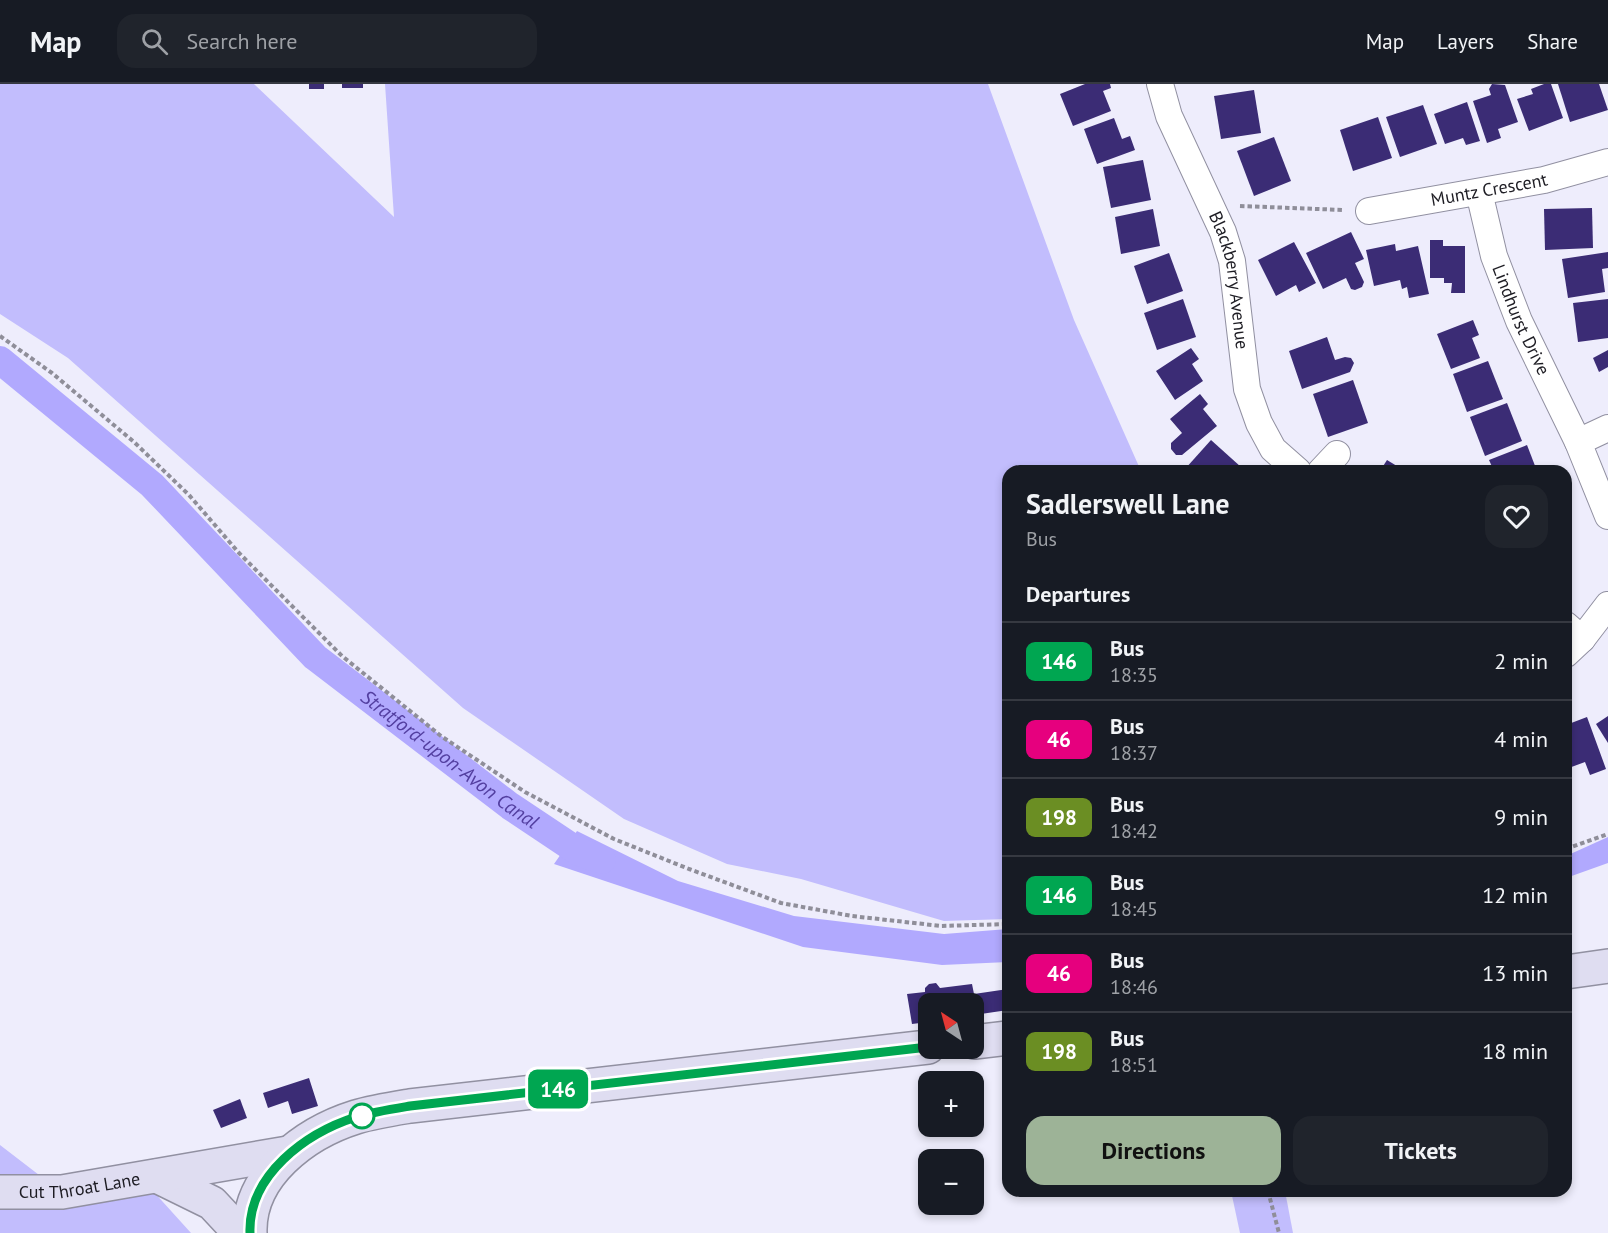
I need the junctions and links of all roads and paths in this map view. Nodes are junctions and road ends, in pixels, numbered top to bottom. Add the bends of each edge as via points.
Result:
1 (1160, 84) edge
2 (1608, 162) edge
3 (1479, 192) junction
4 (1210, 205) junction
5 (1368, 211) joint
6 (0, 336) edge
7 (1608, 428) edge
8 (1578, 442) junction
9 (1291, 465) edge
10 (1608, 516) edge
11 (1608, 605) edge
12 (1572, 638) edge
13 (1608, 834) edge
14 (1572, 847) edge
15 (1002, 924) edge
16 (1608, 966) edge
17 (1572, 971) edge
18 (1002, 1039) edge
19 (984, 1041) edge
20 (918, 1048) edge
21 (288, 1153) junction
22 (157, 1176) junction
23 (0, 1192) edge
24 (1270, 1197) edge
25 (240, 1233) edge
26 (250, 1233) edge
27 (1279, 1233) edge

1 - 4 street, Blackberry Avenue via 1169,116
2 - 3 street, Muntz Crescent via 1544,180
3 - 5 street, Muntz Crescent
3 - 8 street, Lindhurst Drive via 1494,256 1518,321
4 - 5 path
4 - 9 street, Blackberry Avenue via 1232,261 1247,389 1273,449
6 - 15 path via 52,373 134,442 342,656 441,736 525,792 614,839 781,903 941,926
7 - 8 street
8 - 10 street, Lindhurst Drive
11 - 12 street
13 - 14 path
16 - 17 main road
18 - 19 main road
20 - 21 main road via 410,1106 355,1117
21 - 22 main road, Cut Throat Lane
21 - 26 main road via 269,1175 255,1201
22 - 23 main road, Cut Throat Lane via 62,1192
22 - 25 main road, Cut Throat Lane via 212,1203
24 - 27 path

